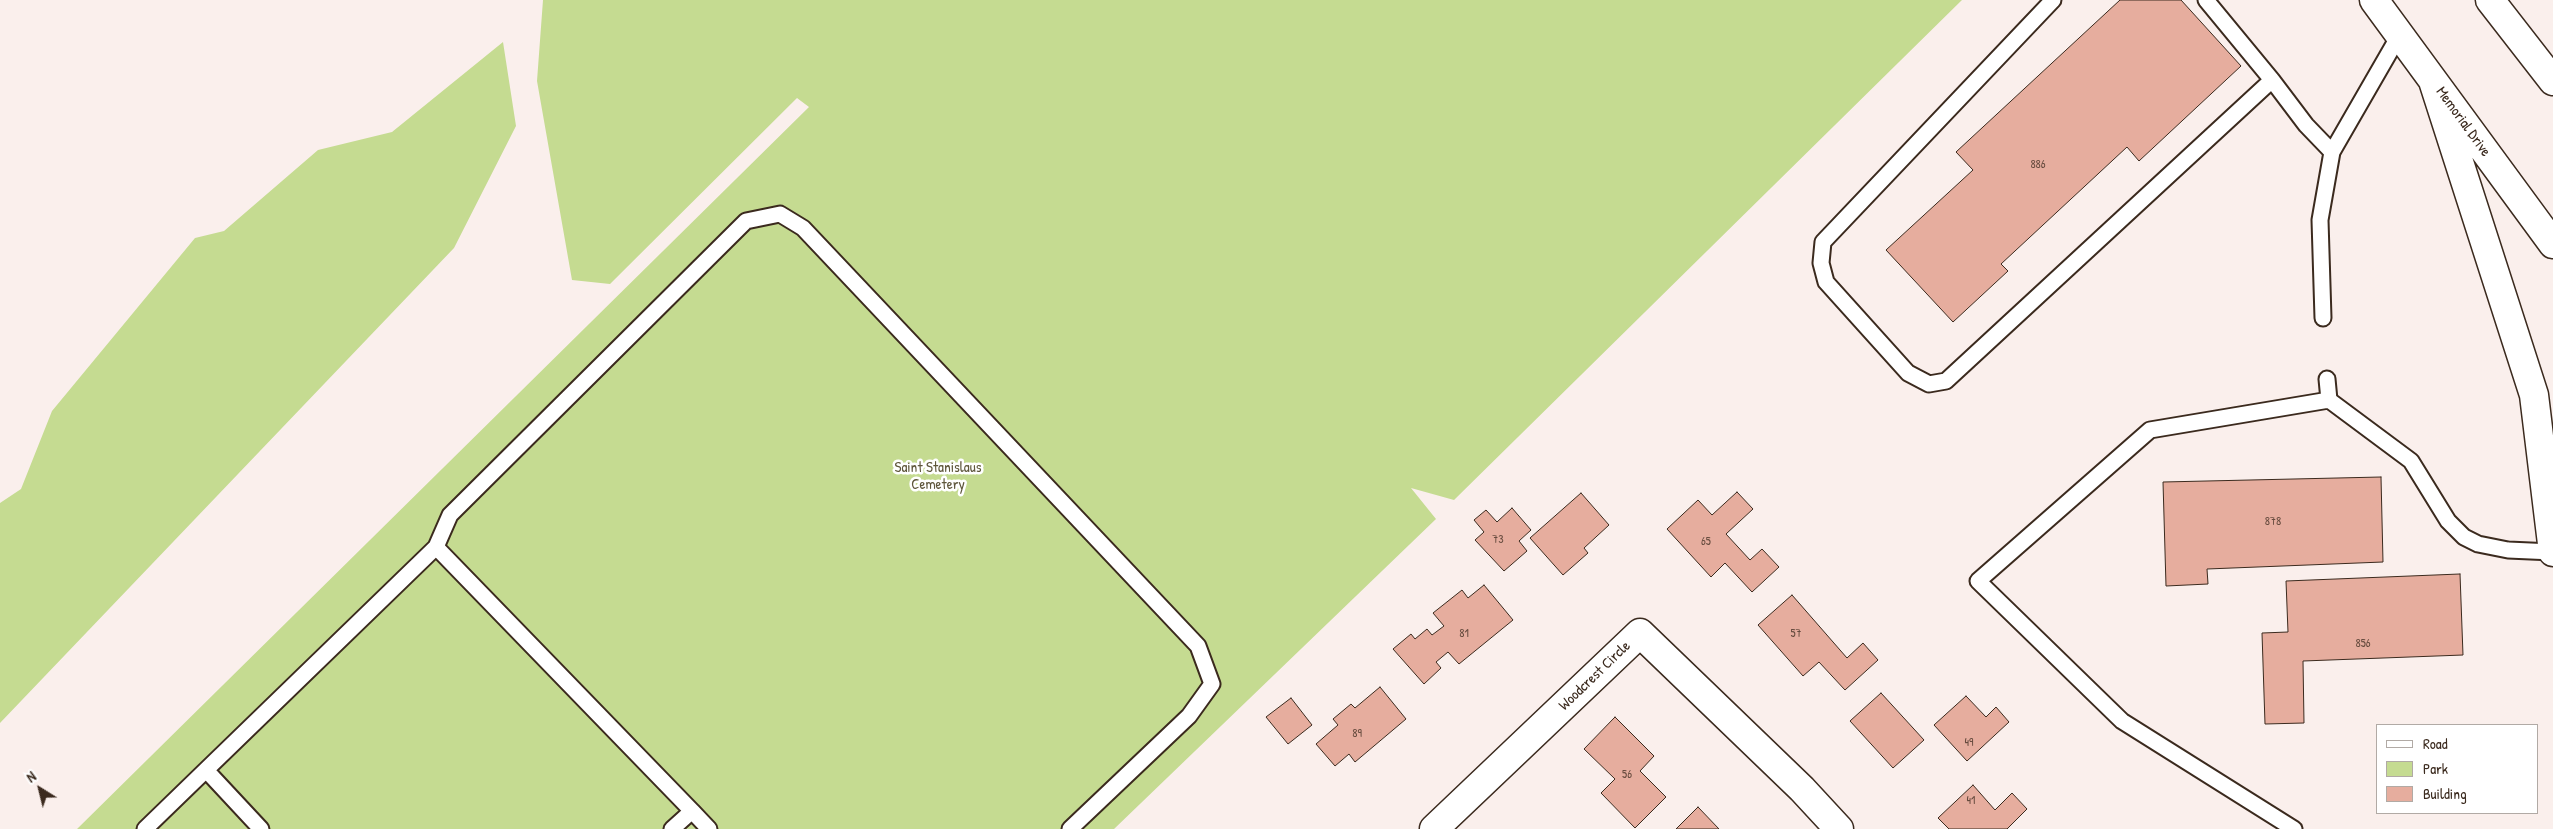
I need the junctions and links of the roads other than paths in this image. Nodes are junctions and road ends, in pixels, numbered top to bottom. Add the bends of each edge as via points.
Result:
1 (2053, 0) edge
2 (2206, 0) edge
3 (2374, 0) edge
4 (2490, 0) edge
5 (2400, 34) junction
6 (2272, 80) junction
7 (2433, 81) junction
8 (2553, 81) edge
9 (2332, 152) junction
10 (2553, 244) edge
11 (2323, 318) dead end
12 (2327, 379) dead end
13 (2329, 400) junction
14 (436, 546) junction
15 (2553, 552) edge
16 (206, 770) junction
17 (692, 811) junction
18 (145, 829) edge
19 (261, 829) edge
20 (672, 829) edge
21 (709, 829) edge
22 (1070, 829) edge
23 (1434, 829) edge
24 (1839, 829) edge
25 (2294, 829) edge

1 - 6 lane via 1823,242 1821,263 1826,282 1908,374 1929,384 1946,381
2 - 6 lane
3 - 5 main road, Memorial Drive
4 - 8 main road
5 - 7 main road, Memorial Drive
5 - 9 lane
6 - 9 lane via 2306,125
7 - 10 main road, Memorial Drive
7 - 15 main road via 2534,395
9 - 11 lane via 2320,220
12 - 13 lane
13 - 15 lane via 2411,461 2448,521 2464,537 2478,544 2508,550
13 - 25 lane via 2150,430 1978,581 2122,721
14 - 16 lane
14 - 17 lane
14 - 22 lane via 450,515 746,221 780,214 802,228 1198,646 1212,684 1189,716
16 - 18 lane
16 - 19 lane
17 - 20 lane
17 - 21 lane
23 - 24 main road, Woodcrest Circle via 1640,633 1802,788

